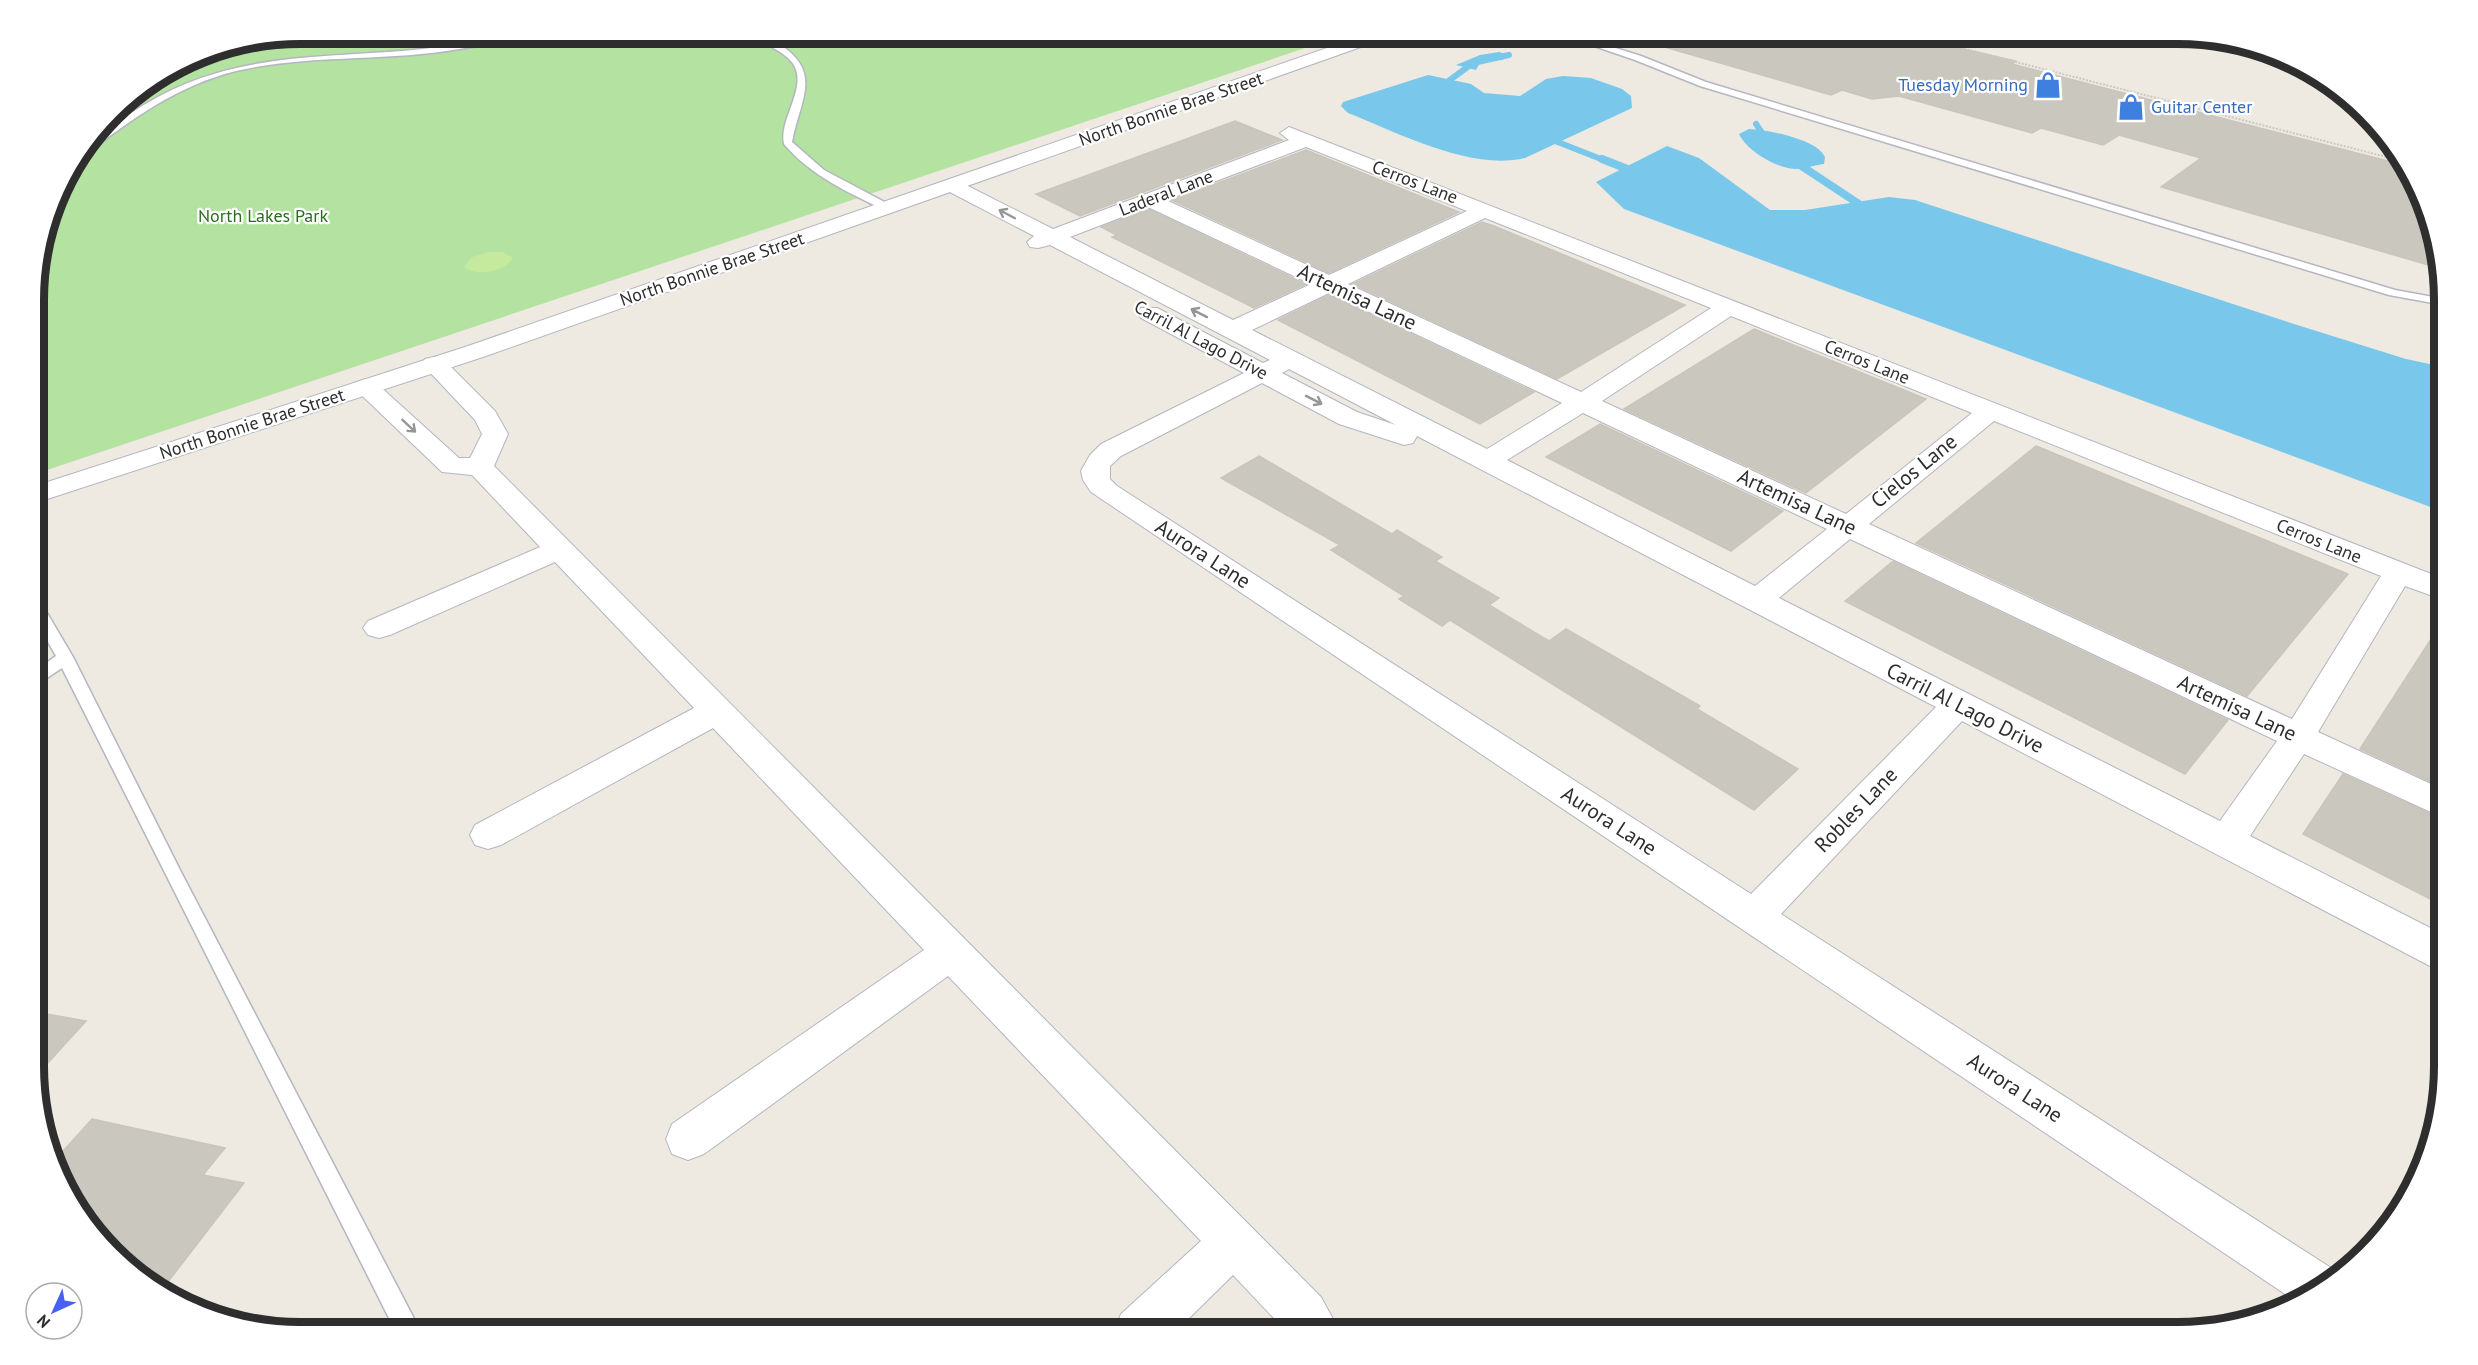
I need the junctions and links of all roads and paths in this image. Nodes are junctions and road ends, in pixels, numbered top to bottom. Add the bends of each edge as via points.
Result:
1 (473, 44) edge
2 (775, 44) edge
3 (1355, 44) edge
4 (1594, 44) edge
5 (1946, 44) edge
6 (1298, 136) joint
7 (100, 139) edge
8 (2392, 158) edge
9 (953, 186) junction
10 (927, 194) junction
11 (1149, 200) junction
12 (888, 208) junction
13 (1486, 210) junction
14 (1051, 237) junction
15 (1025, 246) junction
16 (1076, 274) dead end
17 (1329, 284) junction
18 (2434, 300) edge
19 (1128, 302) dead end
20 (1729, 307) junction
21 (1232, 330) junction
22 (434, 364) junction
23 (1275, 366) junction
24 (366, 387) junction
25 (1583, 402) junction
26 (1990, 411) junction
27 (1486, 461) junction
28 (480, 467) junction
29 (44, 492) edge
30 (1846, 525) junction
31 (560, 549) junction
32 (2398, 572) junction
33 (2434, 586) edge
34 (1756, 600) junction
35 (44, 621) edge
36 (379, 628) dead end
37 (64, 657) junction
38 (44, 674) edge
39 (1959, 704) junction
40 (717, 711) junction
41 (2298, 737) junction
42 (2434, 800) edge
43 (488, 835) dead end
44 (2226, 842) junction
45 (1754, 917) junction
46 (2434, 949) edge
47 (951, 952) junction
48 (688, 1139) dead end
49 (1234, 1242) junction
50 (2312, 1284) edge
51 (404, 1322) edge
52 (1150, 1322) edge
53 (1309, 1322) edge

1 - 7 lane via 274,64 214,75 181,88
2 - 12 lane via 801,66 804,78 787,142 796,154 847,188
3 - 9 street, North Bonnie Brae Street
4 - 18 lane via 1703,84 2393,293
5 - 8 path
6 - 11 street, Laderal Lane
6 - 13 street, Cerros Lane
9 - 10 street, North Bonnie Brae Street
14 -> 9 street, Carril Al Lago Drive
10 - 12 street, North Bonnie Brae Street
10 - 15 street
11 - 14 street, Laderal Lane
11 - 17 street, Artemisa Lane
12 - 22 street, North Bonnie Brae Street
13 - 17 street
13 - 20 street, Cerros Lane
14 - 15 street, Laderal Lane
21 -> 14 street, Carril Al Lago Drive
15 - 16 street
17 - 21 street
17 - 25 street, Artemisa Lane
19 - 23 street, Carril Al Lago Drive
20 - 25 street
20 - 26 street, Cerros Lane
21 - 23 street, Carril Al Lago Drive
22 - 24 street, North Bonnie Brae Street
22 - 28 street via 486,417 495,434
23 - 27 street, Carril Al Lago Drive
23 - 45 street, Aurora Lane via 1111,450 1100,459 1094,471 1095,481
24 -> 28 street via 452,466
24 - 29 street, North Bonnie Brae Street
25 - 27 street
25 - 30 street, Artemisa Lane
26 - 30 street, Cielos Lane
26 - 32 street, Cerros Lane
27 - 34 street, Carril Al Lago Drive
28 - 31 street
30 - 34 street, Cielos Lane
30 - 41 street, Artemisa Lane
31 - 36 street
31 - 40 street
32 - 33 street, Cerros Lane
32 - 41 street
34 - 39 street, Carril Al Lago Drive
35 - 37 lane
37 - 38 lane
37 - 51 lane
39 - 44 street, Carril Al Lago Drive
39 - 45 street, Robles Lane
40 - 43 street
40 - 47 street
41 - 42 street, Artemisa Lane
41 - 44 street
44 - 46 street, Carril Al Lago Drive
45 - 50 street, Aurora Lane
47 - 48 street
47 - 49 street
49 - 52 street
49 - 53 street

